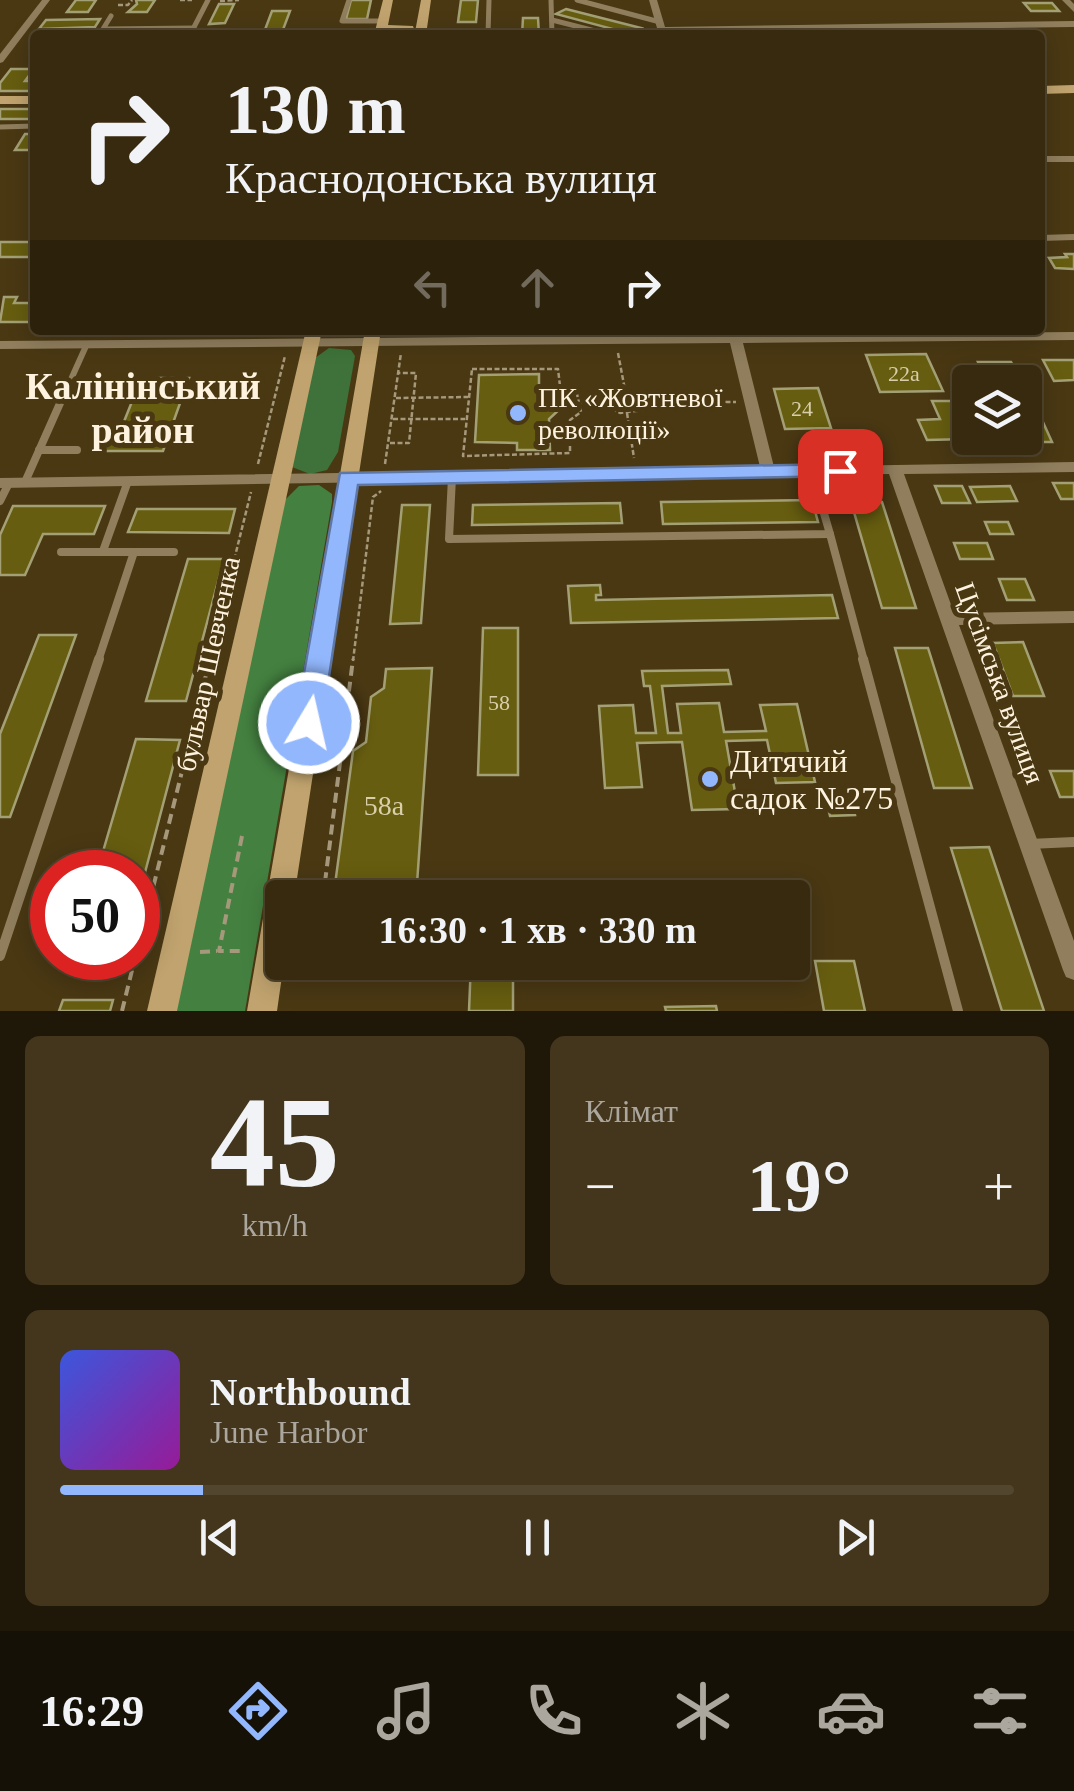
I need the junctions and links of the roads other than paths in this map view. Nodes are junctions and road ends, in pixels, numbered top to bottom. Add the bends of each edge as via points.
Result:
1 (46, 0) edge
2 (208, 0) edge
3 (349, 0) edge
4 (388, 0) edge
5 (426, 0) edge
6 (489, 0) edge
7 (551, 0) edge
8 (577, 0) edge
9 (653, 0) edge
10 (1066, 0) edge
11 (1074, 9) edge
12 (111, 16) dead end
13 (552, 20) junction
14 (383, 21) junction
15 (1074, 24) edge
16 (661, 29) edge
17 (148, 30) edge
18 (193, 30) edge
19 (381, 30) edge
20 (421, 30) edge
21 (488, 30) edge
22 (552, 30) edge
23 (591, 30) edge
24 (0, 60) edge
25 (1045, 90) edge
26 (1074, 90) edge
27 (0, 100) edge
28 (30, 100) edge
29 (30, 126) edge
30 (0, 127) edge
31 (1045, 159) edge
32 (1074, 159) edge
33 (1074, 237) edge
34 (1045, 238) edge
35 (734, 335) edge
36 (1074, 336) edge
37 (313, 337) edge
38 (372, 337) edge
39 (0, 345) edge
40 (86, 346) junction
41 (68, 386) junction
42 (104, 386) dead end
43 (39, 450) junction
44 (77, 450) dead end
45 (1074, 467) edge
46 (895, 470) junction
47 (768, 472) junction
48 (812, 472) junction
49 (452, 477) junction
50 (348, 478) junction
51 (280, 480) junction
52 (128, 481) junction
53 (11, 483) edge
54 (0, 501) edge
55 (830, 534) junction
56 (103, 551) junction
57 (60, 552) dead end
58 (134, 552) junction
59 (174, 552) dead end
60 (1074, 617) edge
61 (948, 619) junction
62 (1074, 842) edge
63 (1029, 844) junction
64 (0, 956) edge
65 (1074, 970) edge
66 (162, 1011) edge
67 (262, 1011) edge
68 (958, 1011) edge

1 - 24 street
2 - 18 lane
3 - 14 lane via 342,21
4 - 14 main road
5 - 20 main road
6 - 21 lane
7 - 13 lane
8 - 16 lane
9 - 16 street
10 - 11 street
12 - 17 lane via 103,29
13 - 22 lane
13 - 23 lane
14 - 19 main road
15 - 16 street
25 - 26 main road
27 - 28 main road
29 - 30 lane
31 - 32 street
33 - 34 street
35 - 36 street
35 - 38 street via 402,344
35 - 47 street
37 - 38 street
37 - 40 street
37 - 51 main road, бульвар Шевченка
38 - 50 main road
39 - 40 street
40 - 41 lane
41 - 42 lane
41 - 43 lane
43 - 44 lane
43 - 53 lane
45 - 46 street
46 - 48 street
46 - 61 street, Цусімська вулиця
47 - 48 street
47 - 49 street
48 - 55 lane
49 - 50 street
49 - 55 lane via 449,539
50 - 51 street
50 - 67 main road
51 - 52 street
51 - 66 main road, бульвар Шевченка
52 - 53 street
52 - 56 lane
53 - 54 lane
55 - 68 lane
56 - 57 lane
56 - 58 lane
58 - 59 lane
58 - 64 lane
60 - 61 street
61 - 63 street, Цусімська вулиця
62 - 63 lane
63 - 65 street, Цусімська вулиця

